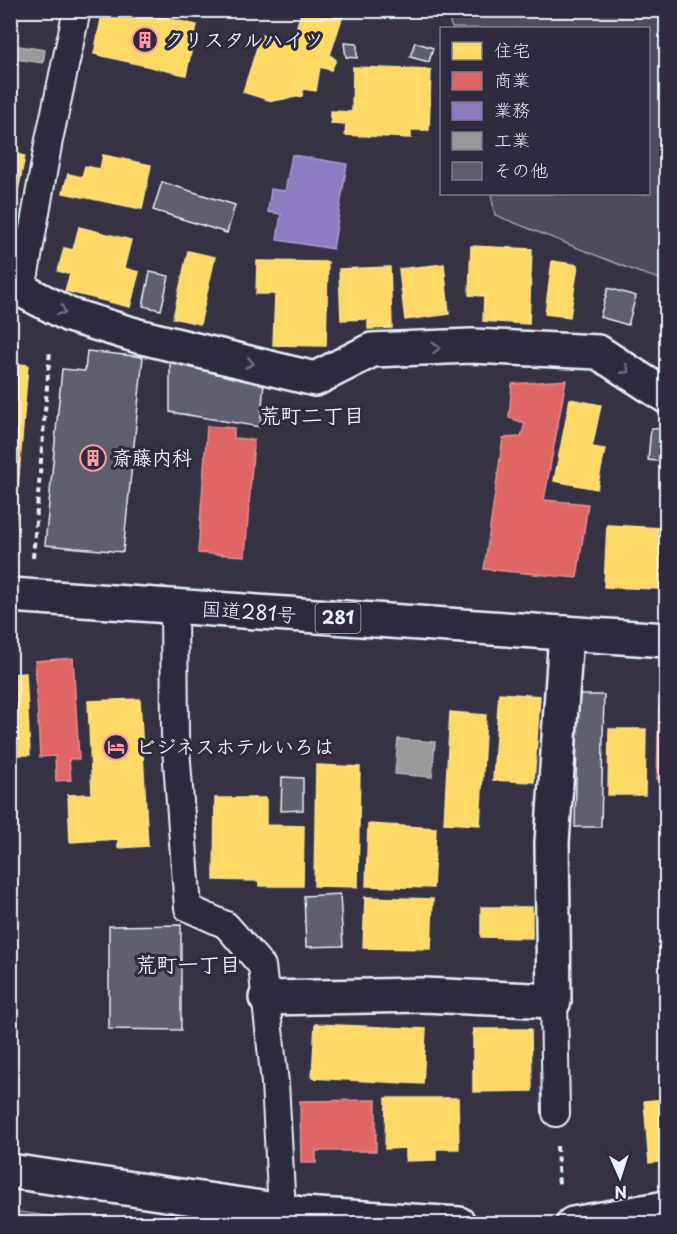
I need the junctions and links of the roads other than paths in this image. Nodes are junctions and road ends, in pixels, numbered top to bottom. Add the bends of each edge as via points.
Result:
1 (77, 10) edge
2 (16, 287) edge
3 (666, 396) edge
4 (21, 596) edge
5 (174, 606) junction
6 (566, 633) junction
7 (666, 640) edge
8 (266, 998) junction
9 (554, 1001) junction
10 (556, 1113) road end
11 (10, 1171) edge
12 (666, 1208) edge
13 (282, 1211) junction
14 (459, 1224) edge
15 (573, 1224) edge

1 - 2 lane
2 -> 3 main road via 69,315 315,379 372,350 472,346 598,352
4 - 5 main road, 国道281号 / 281
5 - 6 main road, 国道281号 / 281
5 - 8 lane via 175,735 188,908 226,925 262,966
6 - 7 main road, 国道281号 / 281
6 - 9 main road via 552,843
8 - 9 main road via 423,995
8 - 13 lane
9 - 10 lane
11 - 13 main road
12 - 15 main road
13 - 14 main road

